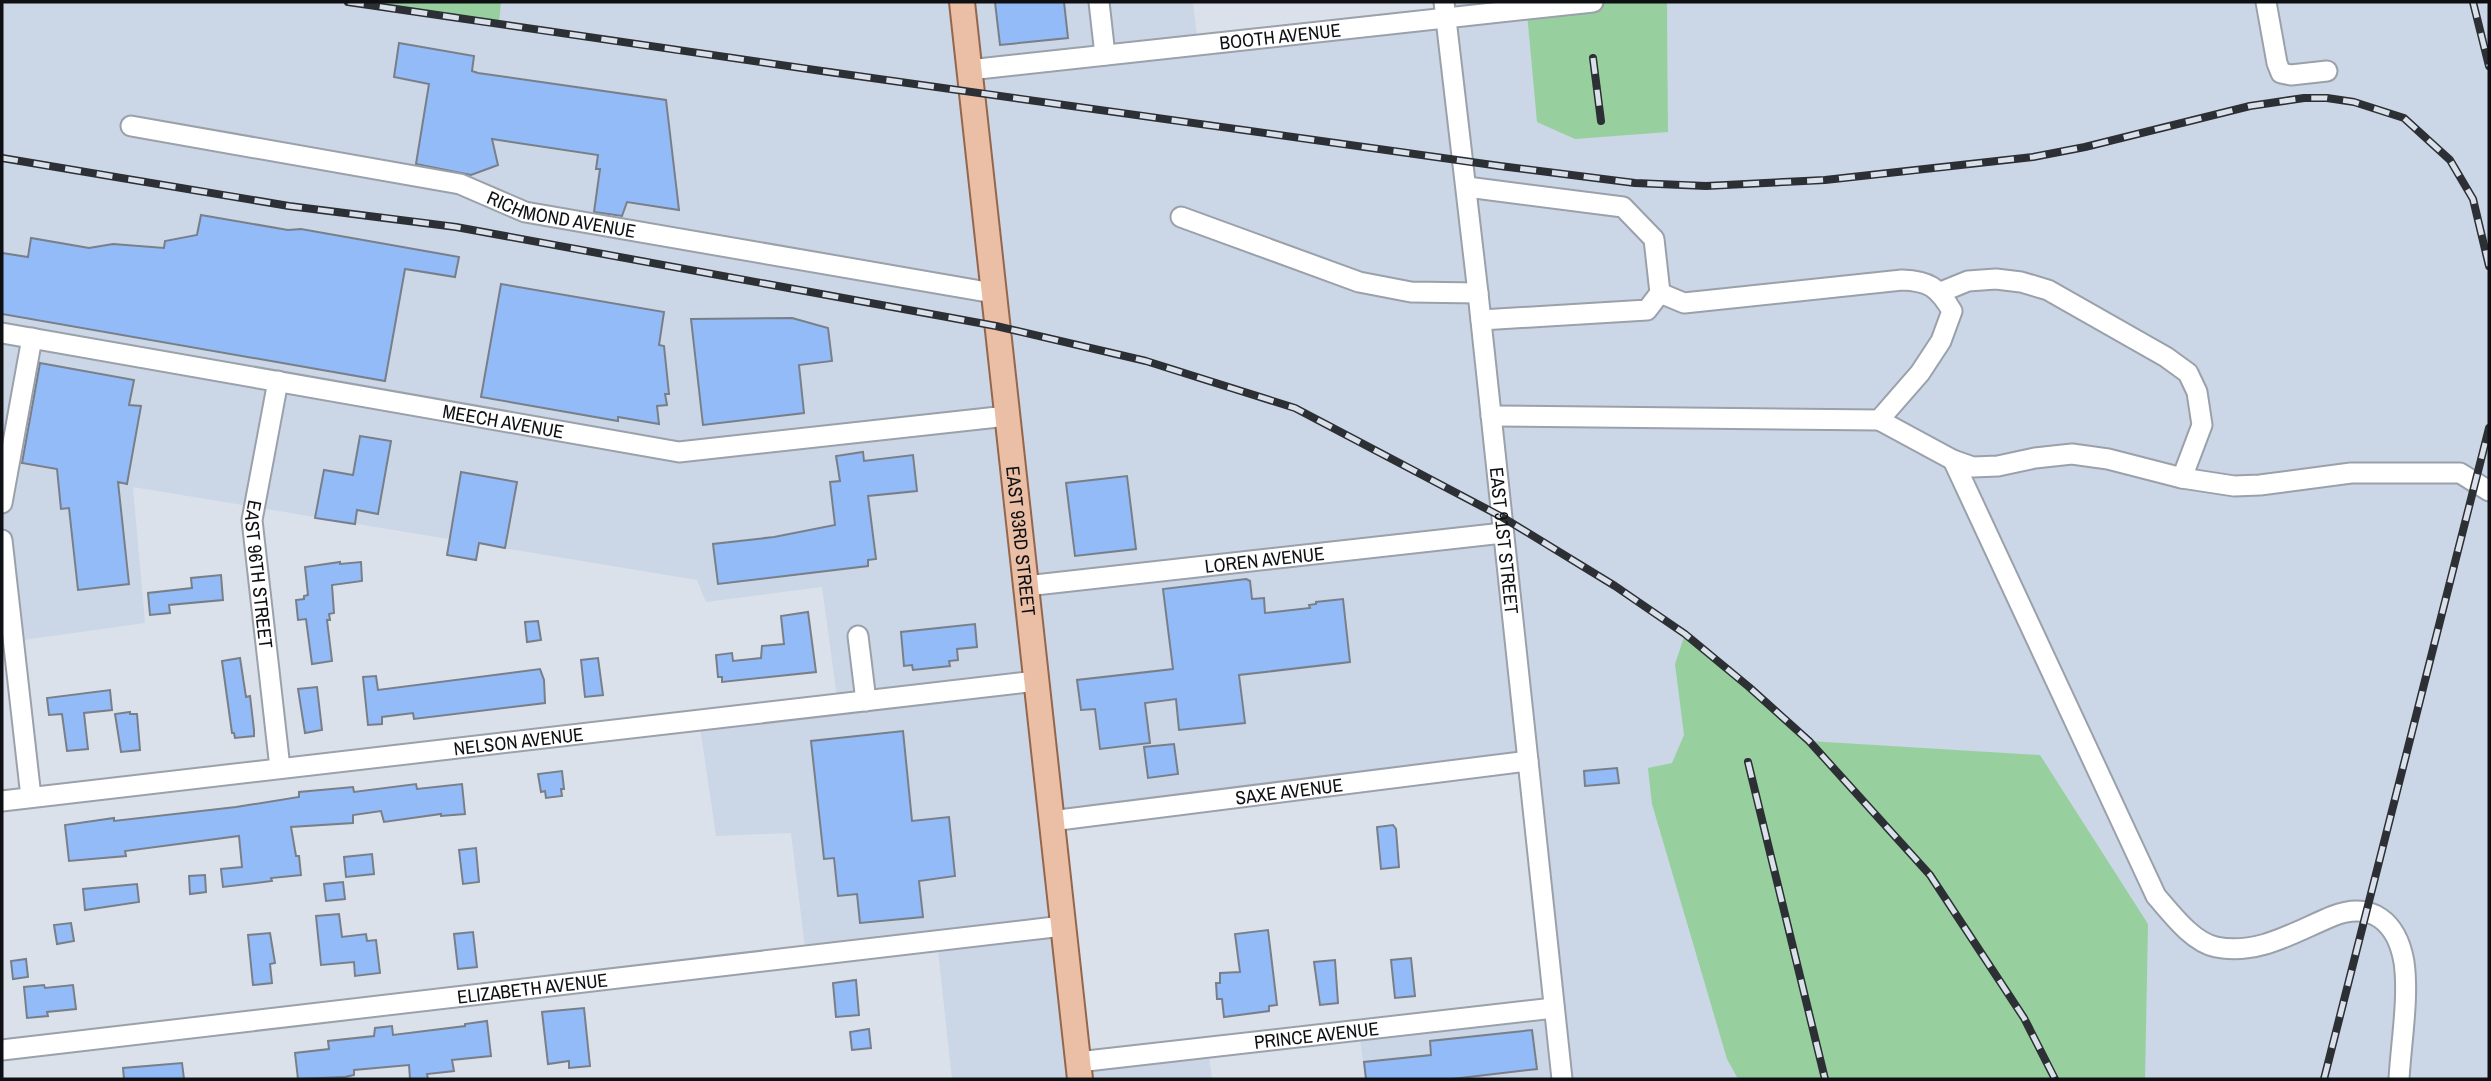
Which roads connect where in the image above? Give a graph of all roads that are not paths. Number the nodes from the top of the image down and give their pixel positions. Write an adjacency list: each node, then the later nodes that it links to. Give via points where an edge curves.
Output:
1 (962, 2): 7 (main road, EAST 93RD STREET)
2 (1099, 2): 6 (street)
3 (1593, 2): 5 (street, BOOTH AVENUE)
4 (2266, 2): 8 (street, via 2281,74)
5 (1445, 9): 6 (street, BOOTH AVENUE); 10 (street, EAST 91ST STREET)
6 (1105, 55): 7 (street, BOOTH AVENUE)
7 (969, 69): 13 (main road, EAST 93RD STREET)
8 (2328, 71)
9 (131, 127): 13 (street, RICHMOND AVENUE, via 460,184 525,212)
10 (1466, 187): 14 (street, EAST 91ST STREET); 15 (street, via 1623,207 1654,239)
11 (1181, 217): 14 (street, via 1359,282 1411,292)
12 (1941, 292): 15 (street, via 1920,281 1902,280 1684,303); 22 (street, via 1952,310 1941,341); 24 (street, via 1968,281 1996,279 2048,290 2188,373 2197,391 2202,425)
13 (993, 293): 20 (main road, EAST 93RD STREET)
14 (1478, 293): 16 (street, EAST 91ST STREET)
15 (1660, 293): 16 (street, via 1647,310)
16 (1481, 320): 21 (street, EAST 91ST STREET)
17 (2, 333): 18 (street, MEECH AVENUE)
18 (32, 338): 19 (street, MEECH AVENUE); 26 (street)
19 (278, 381): 20 (street, MEECH AVENUE, via 679,452); 34 (street, EAST 96TH STREET, via 252,520)
20 (1007, 416): 29 (main road, EAST 93RD STREET)
21 (1491, 416): 22 (street); 27 (street, EAST 91ST STREET)
22 (1879, 420): 23 (street)
23 (1953, 460): 24 (street, via 1973,467 1998,466 2072,454); 43 (street, via 2156,896 2197,937 2214,947 2278,942 2351,911 2371,911 2383,919 2396,938 2403,961)
24 (2182, 478): 25 (street, via 2234,486 2351,473 2460,474)
25 (2489, 491)
26 (2, 503)
27 (1503, 533): 29 (street, LOREN AVENUE); 33 (street, EAST 91ST STREET)
28 (2, 540): 35 (street)
29 (1026, 586): 31 (main road, EAST 93RD STREET)
30 (858, 636): 32 (street)
31 (1036, 681): 32 (street, NELSON AVENUE); 37 (main road, EAST 93RD STREET)
32 (866, 701): 34 (street, NELSON AVENUE)
33 (1528, 761): 37 (street, SAXE AVENUE); 39 (street, EAST 91ST STREET)
34 (280, 768): 35 (street, NELSON AVENUE)
35 (31, 797): 36 (street, NELSON AVENUE)
36 (2, 801)
37 (1051, 821): 38 (main road, EAST 93RD STREET)
38 (1063, 926): 40 (street, ELIZABETH AVENUE); 41 (main road, EAST 93RD STREET)
39 (1553, 1008): 41 (street, PRINCE AVENUE); 42 (street, EAST 91ST STREET)
40 (2, 1050)
41 (1079, 1071)
42 (1562, 1079)
43 (2399, 1079)

